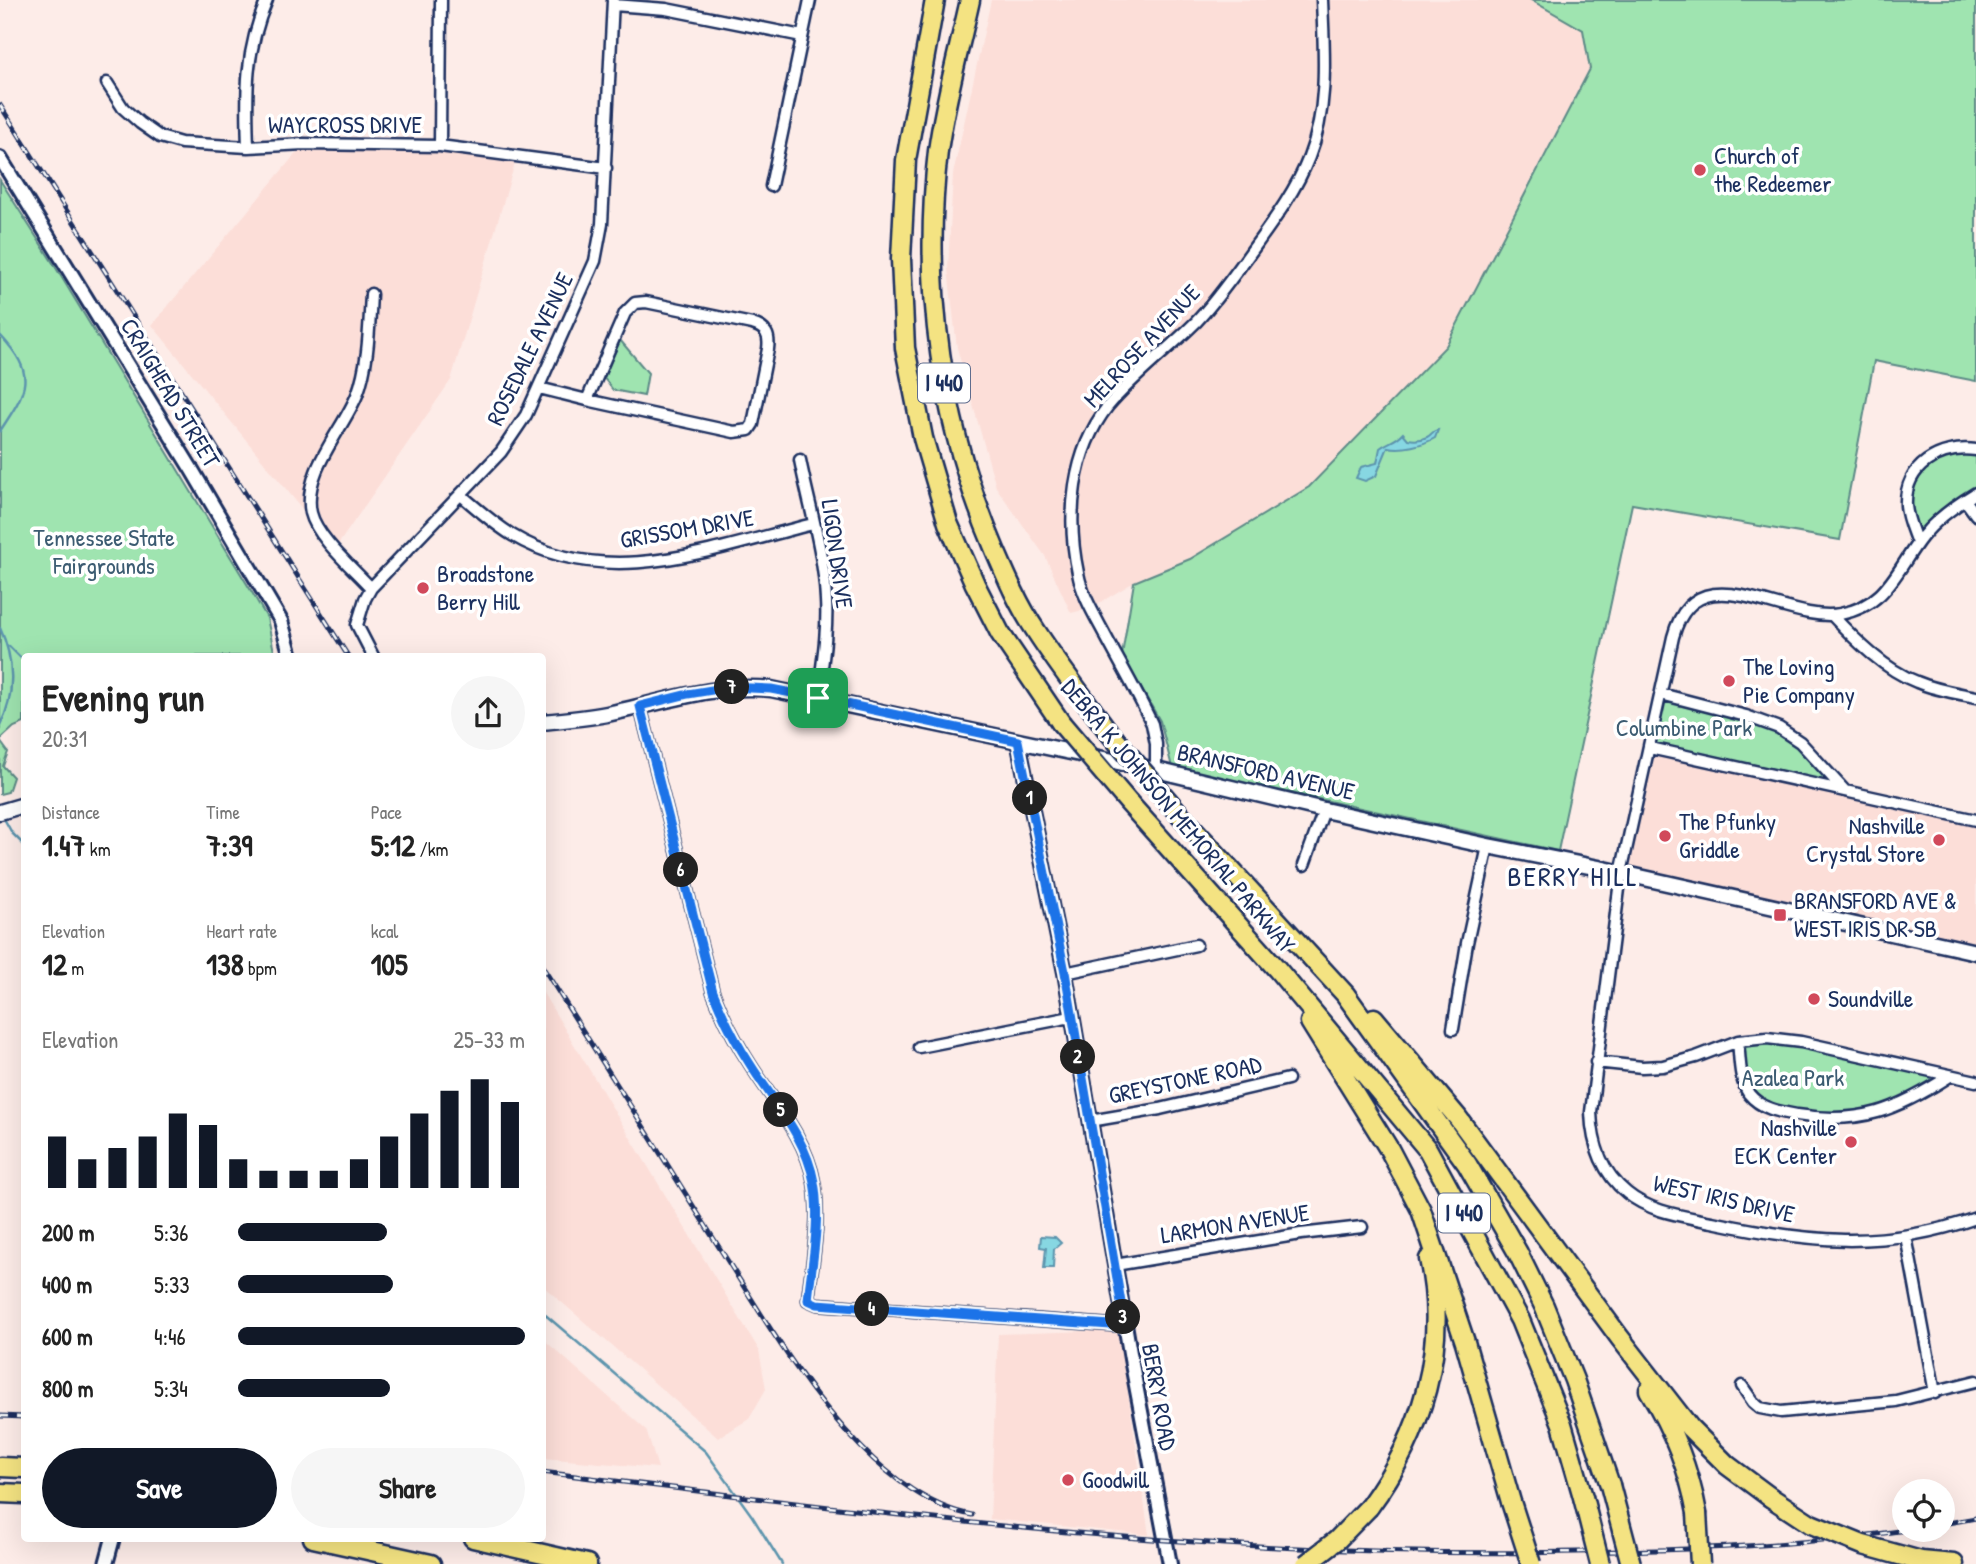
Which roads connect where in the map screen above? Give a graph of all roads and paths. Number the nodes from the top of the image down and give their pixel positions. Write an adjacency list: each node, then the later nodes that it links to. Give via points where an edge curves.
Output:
1 (267, 0): 11 (street, via 253,34 246,94)
2 (441, 0): 10 (street)
3 (810, 0): 8 (street)
4 (935, 0): 46 (highway, DEBRA K JOHNSON MEMORIAL PARKWAY / I 440, bridge, via 906,160 901,259 905,348 923,438 948,523 1000,632 1061,723)
5 (970, 0): 48 (highway, DEBRA K JOHNSON MEMORIAL PARKWAY / I 440, bridge, via 944,114 933,214 933,292 944,385 980,514 1035,630 1107,730)
6 (1322, 0): 37 (street, MELROSE AVENUE, via 1320,118 1298,181 1197,321 1109,406 1091,434 1079,468 1072,527 1080,581 1152,724)
7 (613, 3): 8 (street); 13 (street, ROSEDALE AVENUE)
8 (802, 36): 14 (street)
9 (107, 83): 11 (street, WAYCROSS DRIVE, via 123,108 160,137 181,143)
10 (440, 146): 11 (street, WAYCROSS DRIVE); 13 (street, WAYCROSS DRIVE)
11 (247, 147)
12 (0, 158): 28 (street, CRAIGHEAD STREET, via 281,621)
13 (606, 168): 16 (street, ROSEDALE AVENUE, via 598,248)
14 (771, 186)
15 (372, 294): 26 (street, via 368,347 357,395 312,485 311,513 323,536)
16 (539, 388): 17 (street); 21 (street, ROSEDALE AVENUE, via 512,438)
17 (587, 400): 17 (street, via 746,431 753,424 768,335 752,324 635,303 625,313)
18 (1976, 450): 25 (street, via 1941,452 1916,473 1906,507)
19 (800, 460): 24 (street, LIGON DRIVE)
20 (1976, 493): 22 (street)
21 (461, 495): 24 (street, GRISSOM DRIVE, via 513,536 551,553 592,563 651,562); 26 (street, ROSEDALE AVENUE)
22 (1965, 500): 23 (street); 25 (street, via 1936,521)
23 (1976, 515)
24 (813, 524): 32 (street, LIGON DRIVE, via 826,599)
25 (1917, 543): 27 (street, via 1882,594 1861,607)
26 (371, 588): 29 (street, ROSEDALE AVENUE, via 357,625)
27 (1832, 615): 30 (street, WEST IRIS DRIVE, via 1727,594 1698,598 1676,626); 31 (street, via 1903,676)
28 (290, 653)
29 (371, 653)
30 (1661, 694): 36 (street, WEST IRIS DRIVE); 38 (street, via 1779,728 1800,742)
31 (1976, 697)
32 (818, 698): 33 (main road, BRANSFORD AVENUE, via 730,687); 35 (main road, BRANSFORD AVENUE)
33 (640, 706): 34 (main road, BRANSFORD AVENUE); 63 (street, via 713,992 749,1063 802,1143 814,1180 815,1231 808,1300)
34 (546, 722)
35 (1018, 741): 37 (main road, BRANSFORD AVENUE); 47 (street, BERRY ROAD)
36 (1650, 748): 38 (street); 43 (street, WEST IRIS DRIVE)
37 (1156, 770): 39 (main road, BRANSFORD AVENUE)
38 (1845, 791): 40 (street)
39 (1324, 810): 41 (main road, BRANSFORD AVENUE); 42 (street)
40 (1976, 820)
41 (1488, 846): 43 (main road, BRANSFORD AVENUE); 50 (street)
42 (1304, 865)
43 (1621, 873): 45 (main road, BRANSFORD AVENUE); 53 (street, WEST IRIS DRIVE)
44 (1196, 945): 47 (street)
45 (1976, 952)
46 (1277, 969): 58 (highway); 81 (highway, DEBRA K JOHNSON MEMORIAL PARKWAY / I 440, bridge, via 1428,1150 1520,1320 1562,1424)
47 (1065, 972): 49 (street, BERRY ROAD)
48 (1345, 994): 64 (highway, via 1368,1012 1430,1082); 82 (highway, DEBRA K JOHNSON MEMORIAL PARKWAY / I 440, bridge, via 1458,1151 1518,1252 1568,1364 1610,1485)
49 (1072, 1017): 52 (street); 57 (street, BERRY ROAD)
50 (1453, 1029)
51 (1738, 1041): 53 (street, via 1663,1066); 54 (street, via 1801,1042); 54 (street, via 1749,1093 1763,1106 1793,1114 1834,1119 1870,1115)
52 (919, 1047)
53 (1596, 1062): 61 (street, WEST IRIS DRIVE, via 1591,1112 1596,1149 1609,1174 1633,1197 1676,1214 1807,1239)
54 (1950, 1076): 56 (street)
55 (1288, 1079): 57 (street, GREYSTONE ROAD)
56 (1976, 1081)
57 (1090, 1121): 62 (street, BERRY ROAD)
58 (1409, 1188): 79 (highway, bridge, via 1434,1285 1436,1326 1425,1399 1412,1435 1369,1507); 80 (highway, bridge, via 1437,1253)
59 (1976, 1218): 61 (street, WEST IRIS DRIVE)
60 (1362, 1227): 62 (street, LARMON AVENUE)
61 (1906, 1236): 67 (street)
62 (1115, 1265): 63 (street, BERRY ROAD)
63 (1125, 1326): 78 (street, BERRY ROAD)
64 (1619, 1338): 83 (highway, bridge, via 1679,1448 1697,1513); 84 (highway, bridge, via 1703,1442 1770,1497 1811,1524 1863,1545 1921,1561)
65 (1976, 1381): 67 (street)
66 (1742, 1386): 67 (street, via 1757,1406 1775,1412 1876,1404)
67 (1935, 1393)
68 (0, 1467): 69 (highway)
69 (21, 1468)
70 (0, 1493): 71 (highway)
71 (21, 1494)
72 (112, 1542): 75 (street)
73 (331, 1542): 76 (highway)
74 (491, 1542): 77 (highway)
75 (106, 1564)
76 (431, 1564)
77 (587, 1564)
78 (1170, 1564)
79 (1306, 1564)
80 (1531, 1564)
81 (1600, 1564)
82 (1631, 1564)
83 (1700, 1564)
84 (1954, 1564)

